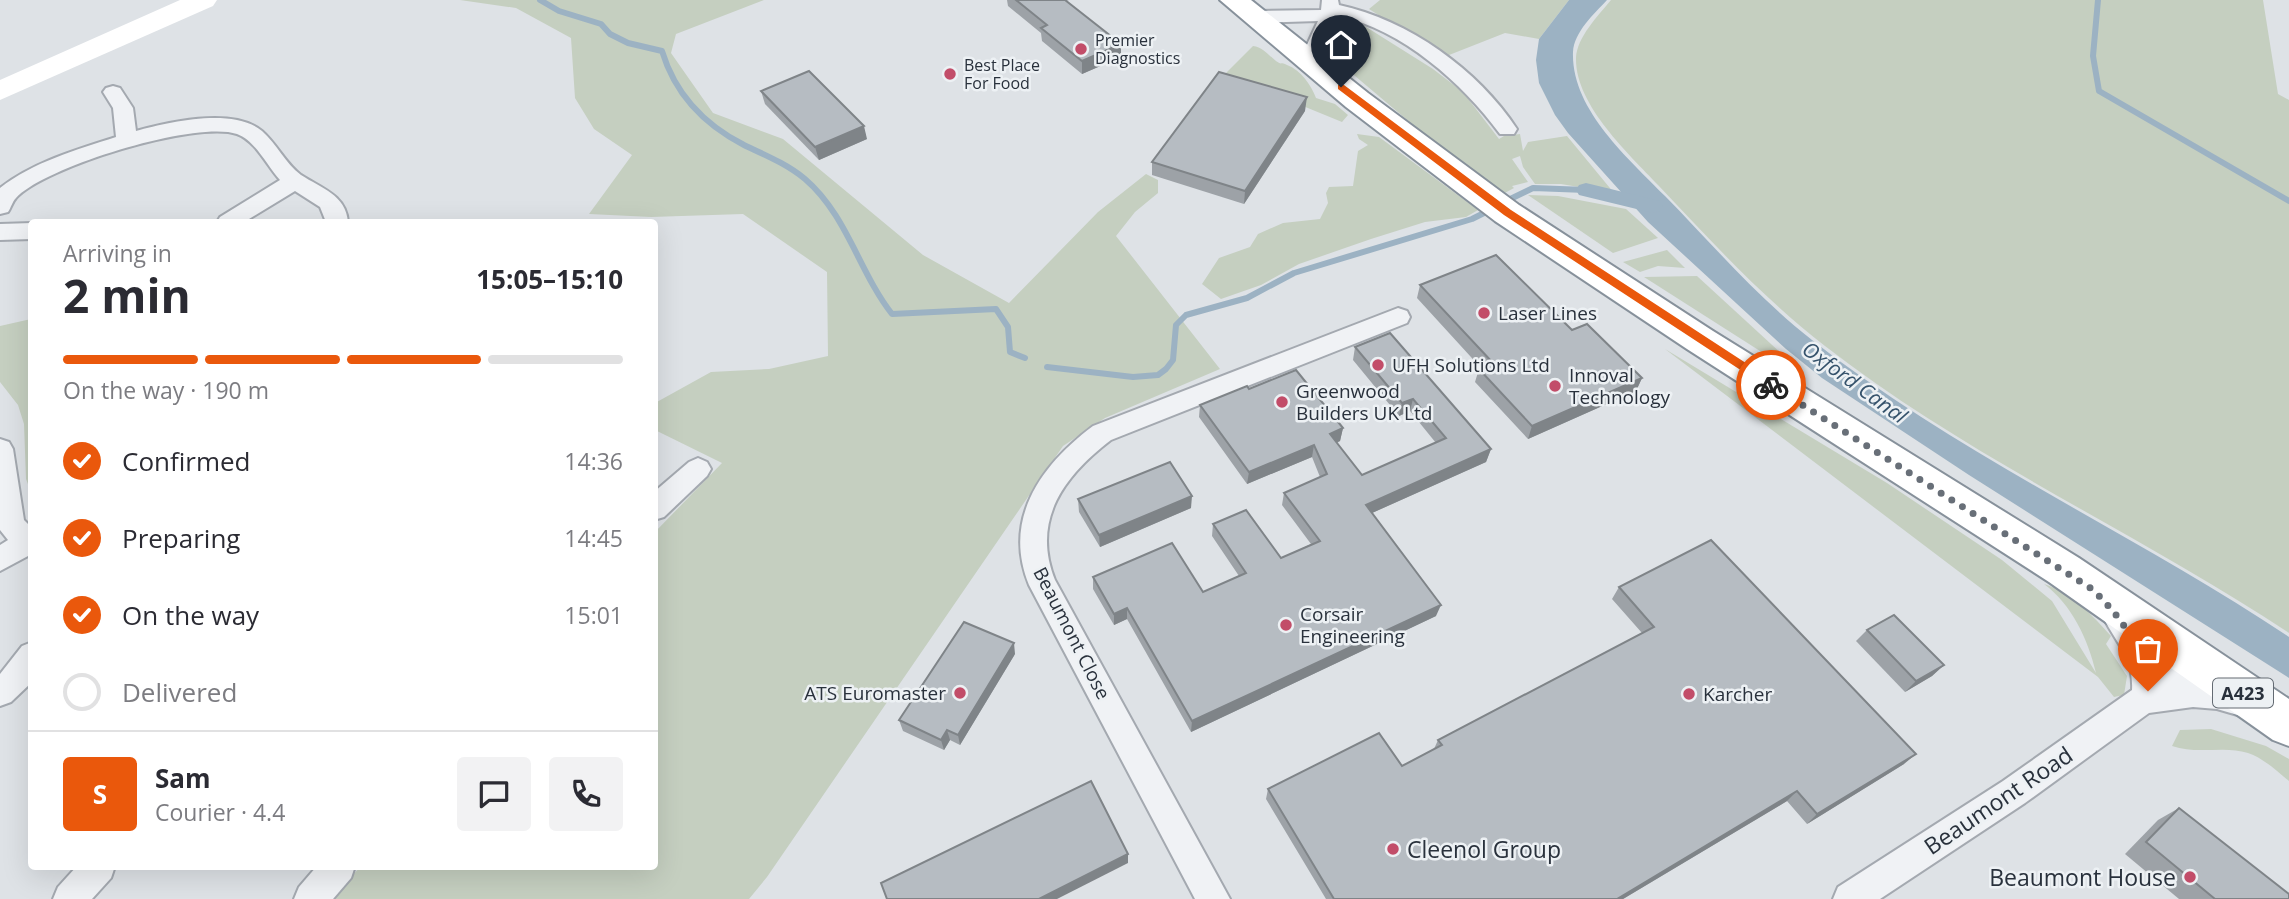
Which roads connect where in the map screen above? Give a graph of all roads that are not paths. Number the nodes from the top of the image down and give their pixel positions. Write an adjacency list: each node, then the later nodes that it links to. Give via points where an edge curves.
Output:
1 (203, 0): 5 (main road)
2 (1245, 8): 3 (street); 4 (main road, A423)
3 (1330, 8): 4 (street); 7 (street, via 1371,20 1420,49 1476,91)
4 (1310, 62): 22 (main road, A423, via 1497,205)
5 (0, 90)
6 (113, 92): 8 (street, via 123,108)
7 (1507, 129)
8 (127, 142): 9 (street, via 172,130 231,126 254,135); 10 (street, via 37,176 8,193)
9 (295, 181): 11 (street); 12 (street, via 329,201)
10 (0, 207)
11 (233, 219)
12 (337, 219)
13 (28, 231): 14 (street)
14 (0, 232)
15 (1398, 317): 32 (street, Beaumont Close, via 1102,433 1064,466 1036,520 1032,540 1043,585)
16 (0, 449): 19 (street, via 11,525)
17 (698, 469): 18 (street)
18 (658, 505)
19 (28, 542)
20 (28, 545): 21 (street)
21 (0, 559)
22 (2092, 589): 24 (main road, A423); 26 (street, via 2119,617 2138,647 2147,676)
23 (28, 661): 25 (street)
24 (2197, 661): 26 (street, Beaumont Road); 27 (main road, A423)
25 (0, 692)
26 (2144, 700): 27 (street, Beaumont Road, via 2202,693 2231,698); 33 (street, Beaumont Road)
27 (2280, 719)
28 (95, 870): 30 (street)
29 (336, 870): 31 (street)
30 (70, 899)
31 (311, 899)
32 (1213, 899)
33 (1850, 899)

